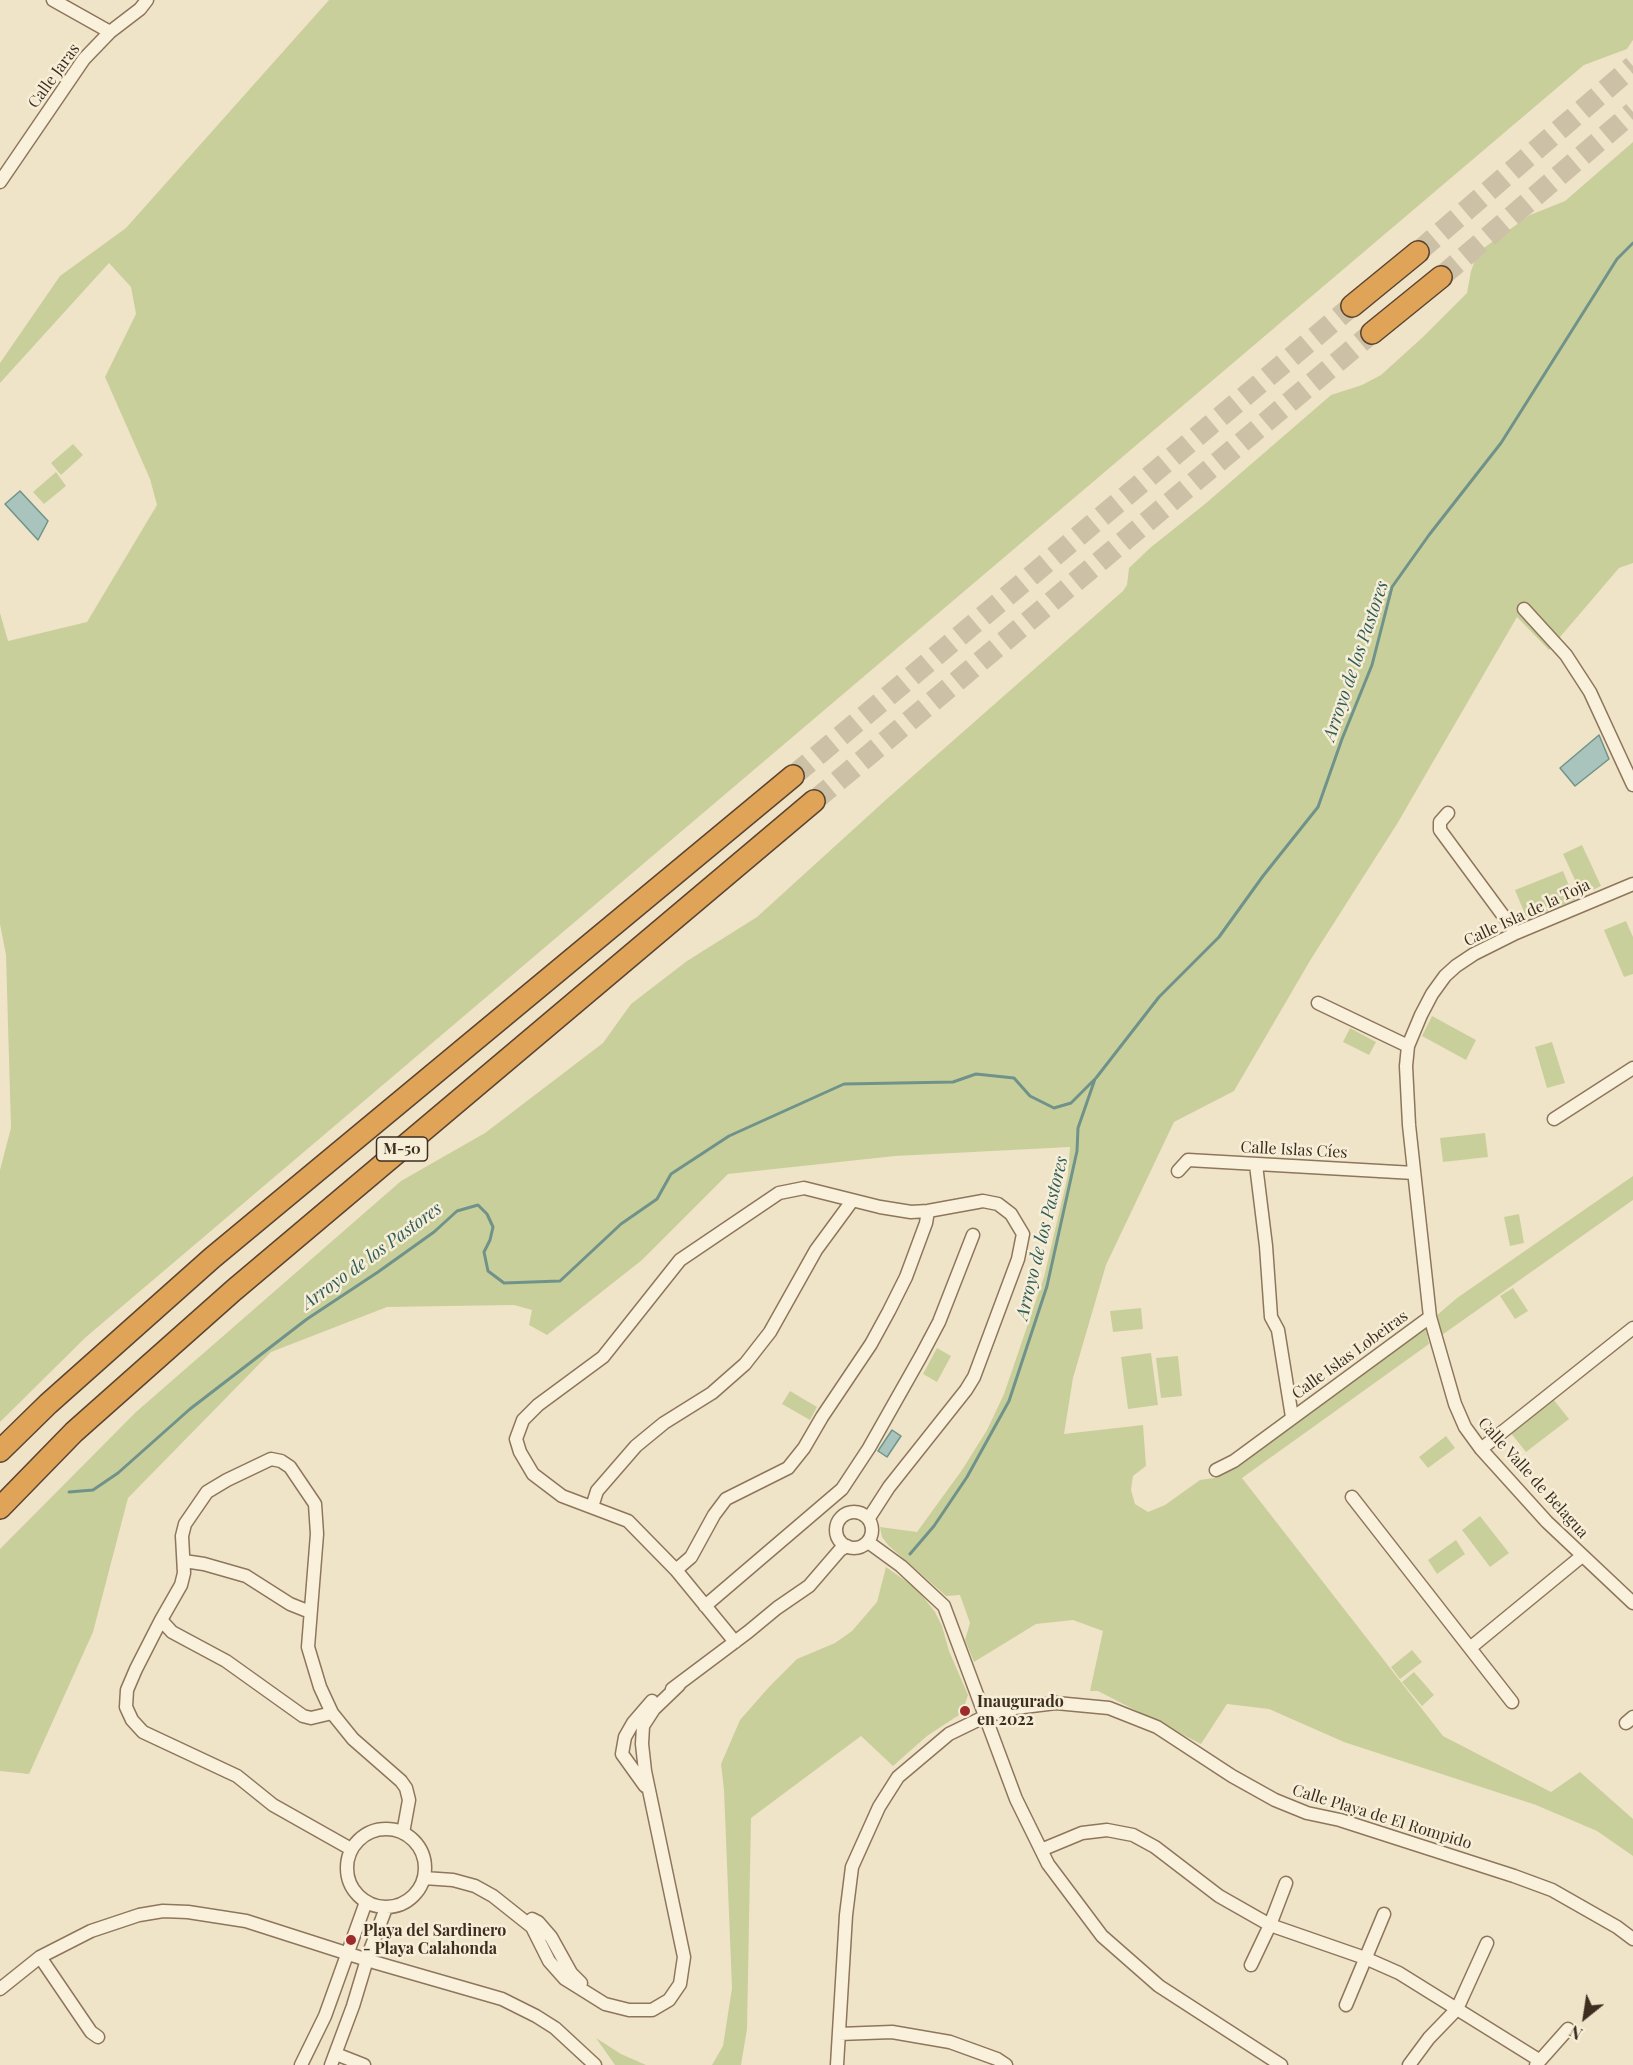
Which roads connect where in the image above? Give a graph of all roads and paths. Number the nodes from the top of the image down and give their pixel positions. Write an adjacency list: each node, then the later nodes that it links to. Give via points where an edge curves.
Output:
1 (53, 0): 3 (street)
2 (147, 0): 3 (street, Calle Jaras)
3 (110, 32): 4 (street, Calle Jaras, via 84,59)
4 (0, 182)
5 (1418, 252): 7 (highway)
6 (1440, 277): 8 (highway)
7 (1352, 306)
8 (1372, 333)
9 (1524, 609): 11 (street, via 1566,656 1590,692)
10 (793, 776): 30 (highway, M-50, via 212,1258)
11 (1633, 785)
12 (814, 801): 34 (highway, M-50, via 234,1290 74,1432)
13 (1448, 813): 15 (street, via 1440,822 1440,830)
14 (1633, 884): 15 (street, Calle Isla de la Toja)
15 (1516, 933): 17 (street, Calle Isla de la Toja, via 1474,954 1445,976 1420,1015)
16 (1318, 1003): 17 (street)
17 (1408, 1046): 22 (street, Calle Isla de la Toja, via 1407,1092)
18 (1633, 1068): 19 (street)
19 (1554, 1119)
20 (1256, 1165): 21 (street, Calle Islas Cíes, via 1188,1160); 22 (street, Calle Islas Cíes); 28 (street, Calle Islas Lobeiras, via 1271,1317 1278,1330)
21 (1178, 1171)
22 (1414, 1173): 26 (street, Calle Isla de la Toja)
23 (852, 1201): 24 (street, via 911,1212); 33 (street, via 816,1250 770,1332 745,1364 712,1393 636,1446 597,1491); 33 (street, via 797,1189 779,1193 732,1224 680,1260 603,1357 524,1420 516,1439 533,1474 562,1496)
24 (928, 1211): 35 (street, via 983,1201 998,1204 1011,1214 1023,1234 1018,1258 974,1377); 40 (street, via 890,1311 804,1448 788,1468 726,1499 691,1557)
25 (974, 1235): 42 (street, via 939,1322 870,1448 842,1489)
26 (1430, 1317): 28 (street, Calle Islas Lobeiras); 29 (street, Calle Valle de Belagua, via 1455,1404)
27 (1633, 1328): 29 (street)
28 (1292, 1417): 31 (street)
29 (1481, 1449): 38 (street, Calle Valle de Belagua)
30 (0, 1451)
31 (1216, 1470)
32 (1352, 1497): 46 (street)
33 (592, 1507): 40 (street, via 628,1521)
34 (0, 1508)
35 (869, 1518): 36 (street, via 873,1530); 37 (street, via 860,1512 849,1512 840,1518 836,1528 839,1539)
36 (868, 1542): 37 (street, via 858,1548); 50 (street, via 944,1606)
37 (847, 1546): 45 (street, via 809,1586)
38 (1582, 1556): 41 (street, Calle Valle de Belagua); 46 (street, Calle Valle de Belagua)
39 (184, 1561): 43 (street, via 246,1576); 43 (street, via 185,1524 207,1492 257,1465 280,1461 290,1467 315,1504 317,1534); 44 (street, via 181,1586)
40 (675, 1570): 42 (street)
41 (1633, 1603)
42 (705, 1606): 45 (street)
43 (310, 1612): 49 (street, via 308,1647)
44 (161, 1620): 49 (street, via 172,1632 226,1661 303,1716); 53 (street, via 127,1690 126,1707 132,1720 156,1740 237,1776 273,1805)
45 (735, 1642): 47 (street)
46 (1470, 1648): 48 (street)
47 (679, 1684): 51 (street, via 643,1726); 51 (street, via 650,1703 625,1737 622,1754)
48 (1512, 1702)
49 (332, 1713): 52 (street, via 406,1788 409,1800)
50 (986, 1716): 54 (street, via 1016,1799); 61 (street, Calle Playa de El Rompido, via 1056,1703 1109,1708 1157,1727 1275,1800 1514,1875 1552,1890); 72 (street, Calle Playa de El Rompido, via 949,1734 898,1777 869,1828 852,1867)
51 (650, 1795): 55 (street, via 684,1957 680,1984 669,2000 652,2010 605,2004 565,1979 549,1961 532,1927 475,1886)
52 (403, 1833): 53 (street, via 374,1831); 55 (street, via 422,1852)
53 (351, 1849): 57 (street, via 348,1879)
54 (1041, 1850): 60 (street, via 1082,1833 1107,1830 1133,1835 1155,1846 1219,1896); 81 (street, via 1102,1936 1159,1986)
55 (424, 1878): 58 (street, via 410,1899)
56 (1286, 1883): 60 (street)
57 (366, 1902): 58 (street); 63 (street)
58 (386, 1908): 66 (street)
59 (1384, 1914): 65 (street)
60 (1270, 1925): 65 (street); 67 (street)
61 (1633, 1939)
62 (1487, 1943): 70 (street)
63 (347, 1953): 64 (street, via 246,1921 163,1911 92,1931); 66 (street); 76 (street, via 325,2016)
64 (40, 1957): 68 (street); 73 (street)
65 (1365, 1958): 69 (street); 70 (street, via 1399,1973)
66 (367, 1960): 74 (street); 78 (street, via 514,2004 555,2028)
67 (1251, 1965)
68 (0, 1989)
69 (1346, 2005)
70 (1458, 2009): 75 (street); 82 (street)
71 (1568, 2029): 75 (street)
72 (839, 2034): 79 (street, Calle Playa de El Rompido); 80 (street, via 892,2032 950,2042)
73 (98, 2037)
74 (334, 2060): 77 (street)
75 (1537, 2062)
76 (301, 2065)
77 (364, 2065)
78 (595, 2065)
79 (837, 2065)
80 (1006, 2065)
81 (1281, 2065)
82 (1409, 2065)

